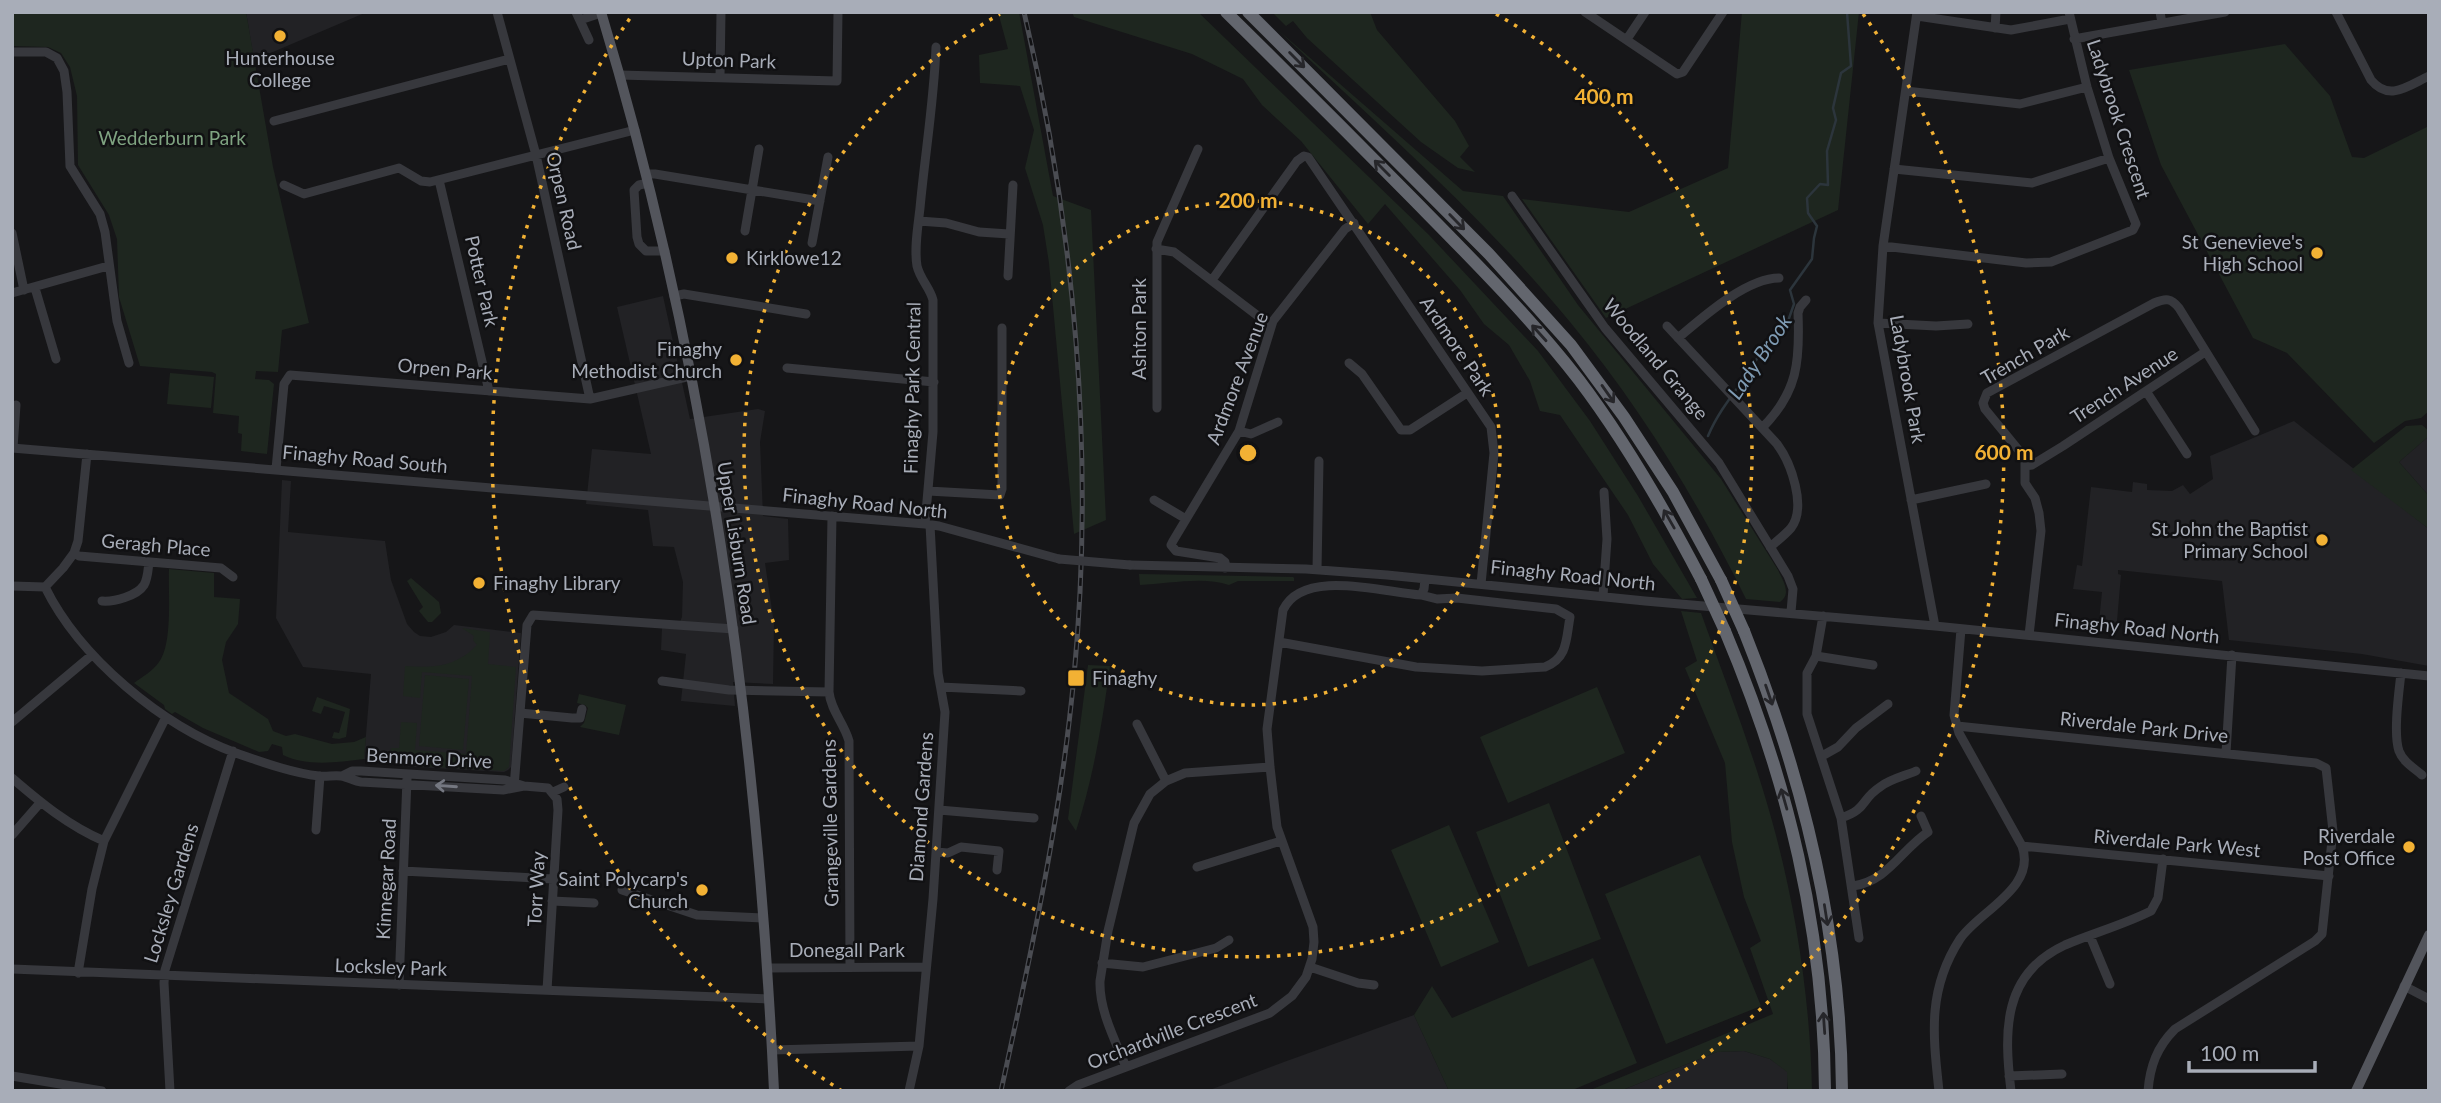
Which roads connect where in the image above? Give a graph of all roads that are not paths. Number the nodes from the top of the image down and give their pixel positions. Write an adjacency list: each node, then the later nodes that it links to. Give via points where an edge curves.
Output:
1 (497, 12): 24 (street, Orpen Road)
2 (721, 12): 27 (street)
3 (838, 12): 27 (street, Upton Park, via 837,81)
4 (1248, 12): 206 (highway, one-way to 206, bridge, via 1489,254 1571,345 1673,492 1744,631 1787,746 1828,923)
5 (1585, 12): 20 (street)
6 (1645, 12): 20 (street)
7 (1996, 12): 18 (street)
8 (2160, 12): 17 (street)
9 (2225, 12): 17 (street)
10 (2336, 12): 26 (street, via 2378,89 2395,92)
11 (601, 13): 15 (street); 25 (main road, Upper Lisburn Road)
12 (1726, 14): 20 (street, via 1677,74)
13 (1917, 14): 18 (street); 29 (street, Ladybrook Park)
14 (1228, 15): 205 (highway, one-way to 14, bridge, via 1824,1018 1806,887 1773,760 1725,631 1664,510 1627,449 1561,358 1470,257)
15 (578, 16): 21 (street)
16 (2069, 16): 18 (street, via 2011,30); 19 (street, Ladybrook Crescent)
17 (2162, 23): 19 (street)
18 (1995, 28)
19 (2074, 38): 28 (street, Ladybrook Crescent)
20 (1627, 39)
21 (589, 40)
22 (936, 47): 45 (street, Finaghy Park Central)
23 (12, 52): 54 (street, via 46,52 57,58 64,71 69,166 100,214)
24 (509, 58): 30 (street); 34 (street, Orpen Road)
25 (620, 75): 27 (street, Upton Park); 31 (main road, Upper Lisburn Road)
26 (2429, 76)
27 (720, 77)
28 (2087, 86): 29 (street, via 2020,104); 36 (street, Ladybrook Crescent)
29 (1906, 91): 37 (street, Ladybrook Park)
30 (274, 121)
31 (635, 130): 34 (street); 38 (main road, Upper Lisburn Road)
32 (759, 149): 42 (street)
33 (1198, 149): 52 (street, Ashton Park, via 1160,230)
34 (536, 155): 39 (street); 80 (street, Orpen Road)
35 (828, 158): 44 (street)
36 (2109, 158): 37 (street, via 2032,183); 51 (street, Ladybrook Crescent, via 2136,224 2133,230 2051,262)
37 (1894, 169): 51 (street, Ladybrook Park)
38 (647, 178): 42 (street, via 655,173); 53 (main road, Upper Lisburn Road); 53 (street, via 634,190 637,237 646,251)
39 (439, 180): 40 (street, via 426,182 399,168 304,194); 77 (street, Potter Park)
40 (284, 185)
41 (1013, 185): 49 (street)
42 (752, 189): 44 (street); 47 (street)
43 (1512, 196): 102 (street, Woodland Grange, via 1605,328 1719,463)
44 (820, 201): 50 (street)
45 (919, 221): 49 (street); 76 (street, Finaghy Park Central, via 919,276 933,300)
46 (1354, 223): 57 (street, Ardmore Park, via 1304,156); 66 (street, Ardmore Avenue); 79 (street, Ardmore Park)
47 (745, 231)
48 (12, 233): 59 (street)
49 (1009, 233): 55 (street)
50 (812, 243)
51 (1883, 246): 64 (street, Ladybrook Park)
52 (1156, 249): 57 (street, via 1174,253); 82 (street, Ashton Park)
53 (665, 251): 61 (main road, Upper Lisburn Road)
54 (108, 265): 58 (street); 72 (street)
55 (1008, 276)
56 (1779, 278): 69 (street, Woodland Grange, via 1744,290)
57 (1212, 281): 66 (street)
58 (35, 288): 59 (street); 71 (street)
59 (24, 290): 60 (street)
60 (12, 293)
61 (674, 296): 63 (street); 75 (main road, Upper Lisburn Road)
62 (1806, 300): 84 (street, via 1798,313 1800,355 1794,380)
63 (806, 314)
64 (1878, 323): 65 (street); 97 (street, Ladybrook Park)
65 (1968, 324)
66 (1271, 326): 85 (street, Ardmore Avenue)
67 (1667, 326): 69 (street, Woodland Grange)
68 (1002, 328): 94 (street, via 1000,495)
69 (1678, 338): 84 (street, Woodland Grange)
70 (2206, 352): 78 (street, Trench Avenue); 86 (street, Trench Park); 91 (street, Trench Park, via 2179,308 2166,299 1991,390 1984,398 1985,409 2021,453)
71 (56, 359)
72 (129, 363)
73 (1349, 363): 79 (street, via 1362,374 1401,430 1410,430)
74 (786, 368): 76 (street)
75 (691, 376): 80 (street, Orpen Park); 98 (main road, Upper Lisburn Road)
76 (934, 382): 94 (street, Finaghy Park Central)
77 (489, 391): 80 (street, Orpen Park); 92 (street, Orpen Park, via 290,375 285,384)
78 (2147, 391): 89 (street); 91 (street, Trench Avenue)
79 (1467, 393): 109 (street, Ardmore Park, via 1491,427 1494,442)
80 (590, 399)
81 (16, 405): 87 (street)
82 (1157, 408)
83 (1278, 422): 85 (street, via 1251,434)
84 (1762, 428): 102 (street, Woodland Grange, via 1790,464 1797,506 1791,528)
85 (1239, 431): 100 (street, Ardmore Avenue)
86 (2255, 431)
87 (13, 448): 88 (street, Finaghy Road South)
88 (87, 454): 92 (street, Finaghy Road South); 103 (street)
89 (2187, 454)
90 (1319, 461): 106 (street)
91 (2025, 466): 120 (street, Trench Park, via 2025,483 2035,498 2040,531)
92 (276, 469): 98 (street, Finaghy Road South)
93 (1986, 484): 97 (street)
94 (928, 491): 101 (street, Finaghy Park Central)
95 (1604, 492): 113 (street)
96 (1154, 499): 100 (street)
97 (1911, 500): 117 (street, Ladybrook Park)
98 (716, 506): 99 (street, Finaghy Road North); 118 (main road, Upper Lisburn Road)
99 (832, 516): 101 (street, Finaghy Road North); 132 (street, Grangeville Gardens)
100 (1186, 519): 105 (street, Ardmore Avenue, via 1173,549 1220,558)
101 (928, 524): 105 (street, Finaghy Road North, bridge, via 1059,559); 129 (street, Diamond Gardens)
102 (1770, 547): 115 (street, Woodland Grange, via 1793,589)
103 (74, 553): 104 (street, Geragh Place); 111 (street)
104 (149, 562): 107 (street, Geragh Place, via 221,568); 114 (street, via 140,589 112,602)
105 (1225, 568): 106 (street, Finaghy Road North)
106 (1317, 569): 108 (street, Finaghy Road North)
107 (233, 577)
108 (1425, 579): 109 (street, Finaghy Road North); 112 (street)
109 (1481, 584): 113 (street, Finaghy Road North)
110 (12, 586): 111 (street)
111 (45, 587): 122 (street, Benmore Drive)
112 (1421, 595): 121 (street, Orchardville Crescent, via 1349,586 1305,591 1285,605); 121 (street, Orchardville Crescent, via 1564,612 1570,617 1564,652 1545,667 1459,671)
113 (1603, 596): 115 (street, Finaghy Road North)
114 (102, 601)
115 (1791, 612): 116 (street, Finaghy Road North)
116 (1823, 616): 117 (street, Finaghy Road North); 124 (street)
117 (1935, 626): 119 (street, Finaghy Road North)
118 (734, 629): 130 (main road, Upper Lisburn Road); 135 (street, via 533,615 529,618)
119 (1961, 629): 120 (street, Finaghy Road North); 139 (street)
120 (2028, 635): 123 (street, Finaghy Road North)
121 (1279, 642): 143 (street, Orchardville Crescent, via 1268,729)
122 (92, 655): 136 (street, Benmore Drive); 137 (street)
123 (2232, 655): 126 (street, Finaghy Road North); 141 (street)
124 (1816, 656): 125 (street); 142 (street, via 1805,691 1807,714)
125 (1873, 665)
126 (2401, 673): 127 (street, Finaghy Road North); 145 (street, via 2399,751)
127 (2429, 676)
128 (662, 681): 130 (street)
129 (942, 687): 131 (street); 154 (street, Diamond Gardens, via 945,712)
130 (742, 689): 132 (street); 174 (main road, Upper Lisburn Road)
131 (1021, 691)
132 (829, 692): 180 (street, Grangeville Gardens, via 849,741)
133 (1888, 704): 142 (street)
134 (582, 709): 135 (street, via 580,718)
135 (520, 713): 150 (street)
136 (166, 717): 140 (street, Benmore Drive); 160 (street)
137 (12, 722)
138 (1137, 724): 149 (street)
139 (1957, 726): 141 (street, Riverdale Park Drive); 162 (street)
140 (233, 751): 146 (street, Benmore Drive); 186 (street, Locksley Gardens)
141 (2226, 753): 168 (street, Riverdale Park Drive, via 2326,768 2333,822)
142 (1822, 756): 157 (street)
143 (1270, 767): 149 (street, via 1185,773); 161 (street, Orchardville Crescent)
144 (1916, 771): 157 (street, via 1882,785 1862,808)
145 (2422, 775)
146 (320, 776): 148 (street, Benmore Drive, via 361,782); 158 (street)
147 (12, 778): 153 (street)
148 (407, 779): 150 (street, Benmore Drive, via 500,780); 167 (street, Kinnegar Road)
149 (1166, 781): 179 (street, via 1150,794 1134,823)
150 (518, 786): 152 (street)
151 (564, 787): 152 (street)
152 (553, 792): 169 (street, Torr Way, via 558,810)
153 (40, 803): 159 (street); 160 (street)
154 (939, 810): 156 (street); 163 (street, Diamond Gardens)
155 (1921, 816): 170 (street, via 1928,832 1878,878)
156 (1034, 818)
157 (1841, 818): 170 (street)
158 (316, 830)
159 (12, 835)
160 (104, 841): 185 (street)
161 (1281, 841): 165 (street); 182 (street, Orchardville Crescent, via 1313,927)
162 (2022, 846): 164 (street, Riverdale Park West); 207 (street, via 2025,859 2015,888 1967,930 1941,981 1933,1024)
163 (936, 852): 166 (street, via 961,848 999,851); 181 (street, Diamond Gardens)
164 (2163, 859): 168 (street, Riverdale Park West); 176 (street, via 2158,898 2151,911)
165 (1197, 867)
166 (997, 870)
167 (403, 871): 169 (street); 188 (street, Kinnegar Road)
168 (2329, 876): 209 (street, via 2322,934 2175,1029 2156,1055)
169 (553, 879): 172 (street, Torr Way)
170 (1853, 886): 177 (street)
171 (622, 890): 174 (street, via 697,915)
172 (552, 901): 173 (street); 191 (street, Torr Way)
173 (589, 906)
174 (763, 918): 183 (main road, Upper Lisburn Road)
175 (2429, 934): 190 (main road)
176 (2090, 936): 187 (street); 199 (street, via 2043,958 2026,977 2007,1020)
177 (1860, 937)
178 (1229, 940): 179 (street, via 1216,948 1143,967)
179 (1102, 963): 196 (street, via 1100,994)
180 (850, 967): 181 (street, Donegall Park); 183 (street, Donegall Park)
181 (926, 967): 194 (street, Diamond Gardens)
182 (1310, 967): 189 (street); 196 (street, Orchardville Crescent, via 1292,996 1270,1013)
183 (767, 968): 192 (main road, Upper Lisburn Road)
184 (12, 969): 185 (street, Locksley Park)
185 (78, 973): 186 (street, Locksley Park)
186 (164, 976): 188 (street, Locksley Park); 201 (street, Locksley Gardens)
187 (2109, 984)
188 (399, 985): 191 (street, Locksley Park)
189 (1374, 985)
190 (2404, 986): 193 (street); 210 (main road)
191 (547, 990): 192 (street, Locksley Park)
192 (769, 999): 195 (main road, Upper Lisburn Road)
193 (2429, 999)
194 (919, 1046): 195 (street); 203 (street, Diamond Gardens)
195 (772, 1050): 202 (main road, Upper Lisburn Road)
196 (1126, 1067): 204 (street, Orchardville Crescent)
197 (2062, 1074): 199 (street)
198 (12, 1076): 200 (street)
199 (2009, 1076): 208 (street)
200 (102, 1091)
201 (170, 1091)
202 (774, 1091)
203 (909, 1091)
204 (1069, 1091)
205 (1825, 1091)
206 (1842, 1091)
207 (1939, 1091)
208 (2011, 1091)
209 (2148, 1091)
210 (2356, 1091)

